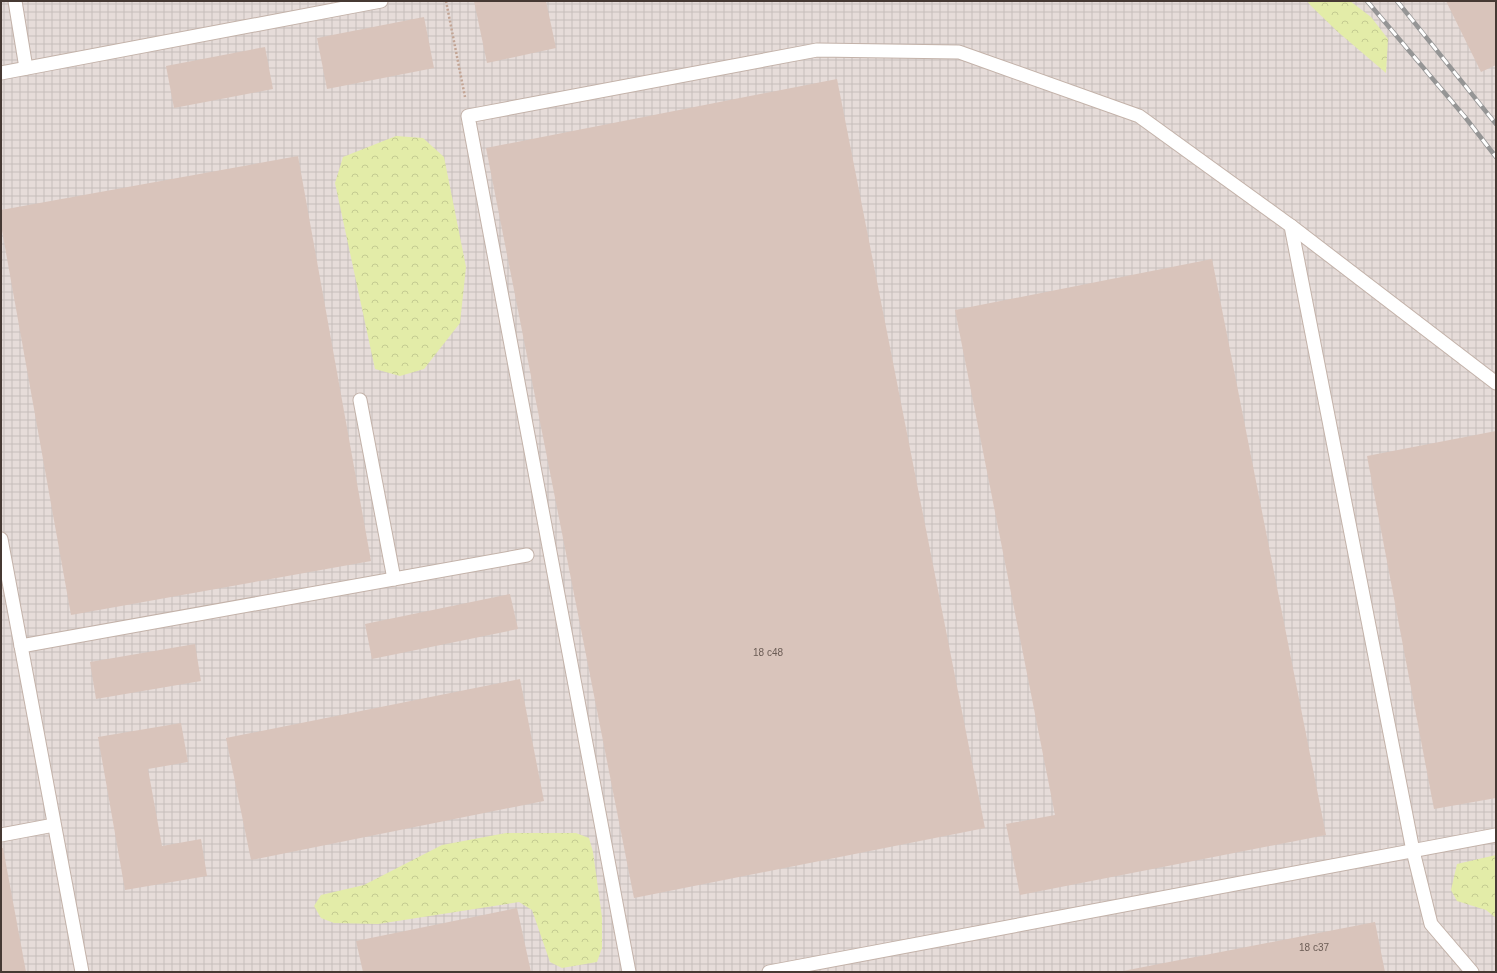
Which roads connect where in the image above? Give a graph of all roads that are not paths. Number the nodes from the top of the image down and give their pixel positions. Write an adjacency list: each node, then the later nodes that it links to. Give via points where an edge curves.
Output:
1 (15, 1): 3 (lane)
2 (381, 1): 3 (lane)
3 (26, 68): 4 (lane)
4 (1, 73)
5 (1291, 226): 6 (lane); 15 (lane); 17 (lane, via 1139,116 959,52 817,50 468,116)
6 (1496, 383)
7 (360, 400): 10 (lane)
8 (1, 539): 11 (lane)
9 (527, 555): 10 (lane)
10 (394, 579): 11 (lane)
11 (21, 646): 12 (lane)
12 (54, 825): 13 (lane); 16 (lane)
13 (1, 834)
14 (1496, 835): 15 (lane)
15 (1413, 851): 18 (lane); 19 (lane, via 1430,924)
16 (82, 972)
17 (629, 972)
18 (769, 972)
19 (1472, 972)

